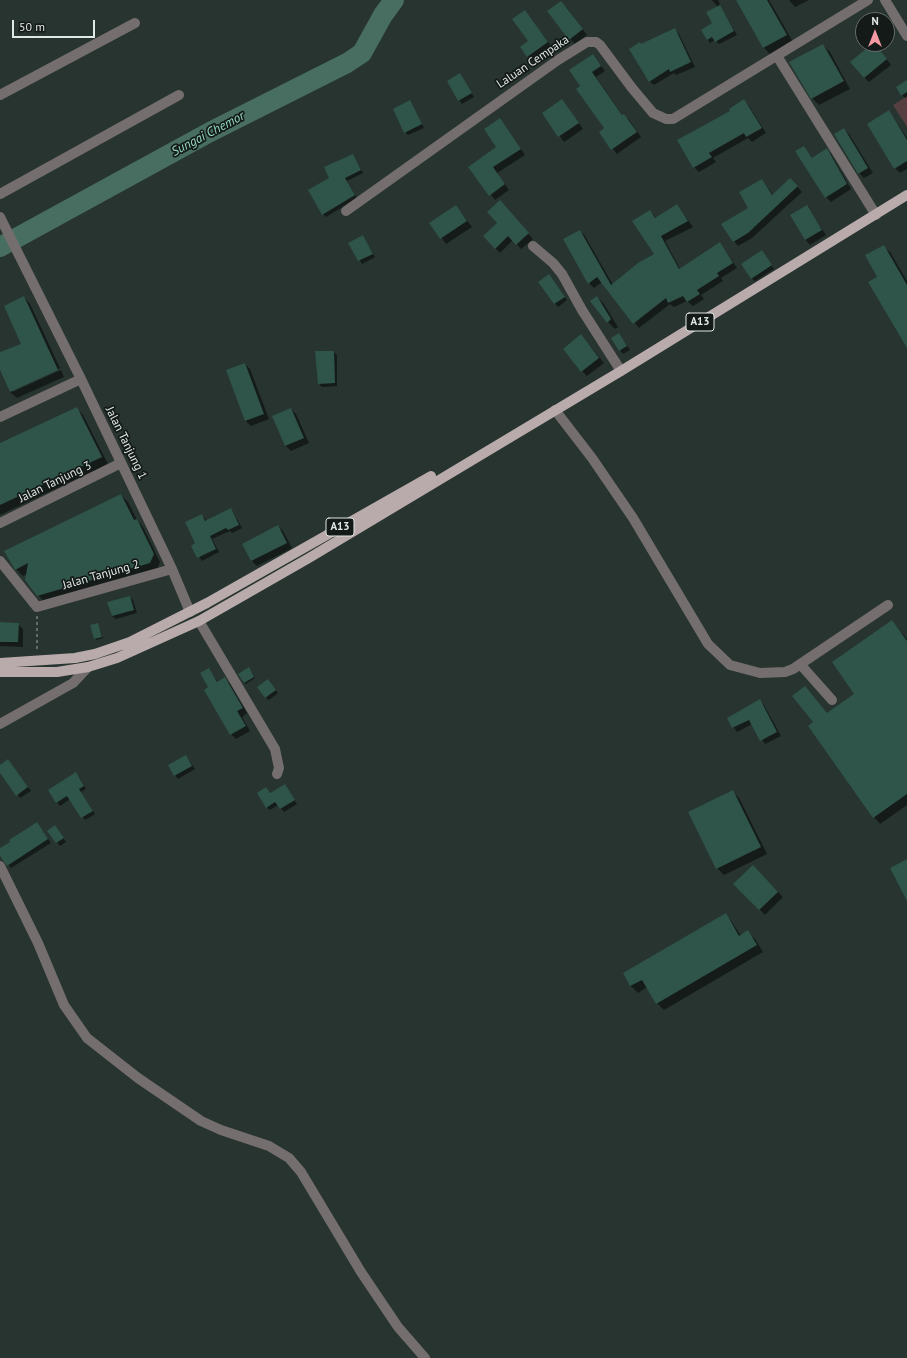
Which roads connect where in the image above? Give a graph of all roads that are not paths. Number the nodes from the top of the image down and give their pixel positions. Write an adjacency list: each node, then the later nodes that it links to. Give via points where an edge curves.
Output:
1 (868, 0): 5 (street, Laluan Cempaka)
2 (885, 0): 4 (street)
3 (135, 24): 6 (street)
4 (907, 36)
5 (777, 56): 10 (street, Laluan Cempaka, via 680,116 666,119 653,113 646,106 600,45 596,42 587,42); 11 (street)
6 (0, 95)
7 (179, 95): 8 (street)
8 (0, 194)
9 (907, 195): 11 (main road, A13)
10 (346, 211)
11 (876, 215): 14 (main road, A13)
12 (0, 217): 15 (street, Jalan Tanjung 1)
13 (533, 246): 14 (street, via 562,274)
14 (621, 371): 16 (main road, A13)
15 (81, 379): 17 (street); 19 (street, Jalan Tanjung 1)
16 (555, 410): 18 (main road, A13); 29 (street, via 633,518 708,644 719,657 730,665 760,673 784,672)
17 (0, 417)
18 (492, 447): 23 (main road, A13); 25 (main road, A13, via 439,472)
19 (121, 463): 20 (street, Jalan Tanjung 3); 22 (street, Jalan Tanjung 1)
20 (0, 524)
21 (0, 561): 22 (street, Jalan Tanjung 2, via 37,607)
22 (172, 569): 25 (street, Jalan Tanjung 1)
23 (230, 603): 25 (main road, via 205,611); 26 (main road, A13)
24 (888, 605): 29 (street)
25 (190, 612): 27 (main road, via 182,625); 28 (main road, A13, via 130,642 101,652 75,658)
26 (199, 621): 27 (main road, A13); 34 (street, via 275,749 279,768)
27 (171, 634): 30 (main road, A13, via 117,658)
28 (0, 663)
29 (800, 664): 32 (street)
30 (88, 667): 31 (main road, A13, via 57,672); 33 (street, via 67,687)
31 (0, 672)
32 (832, 700)
33 (0, 724)
34 (277, 774)
35 (0, 866): 36 (street, via 38,943 64,1005 87,1038 138,1078 201,1120 221,1130 270,1146 289,1158 305,1178 361,1272 398,1327)
36 (425, 1358)

